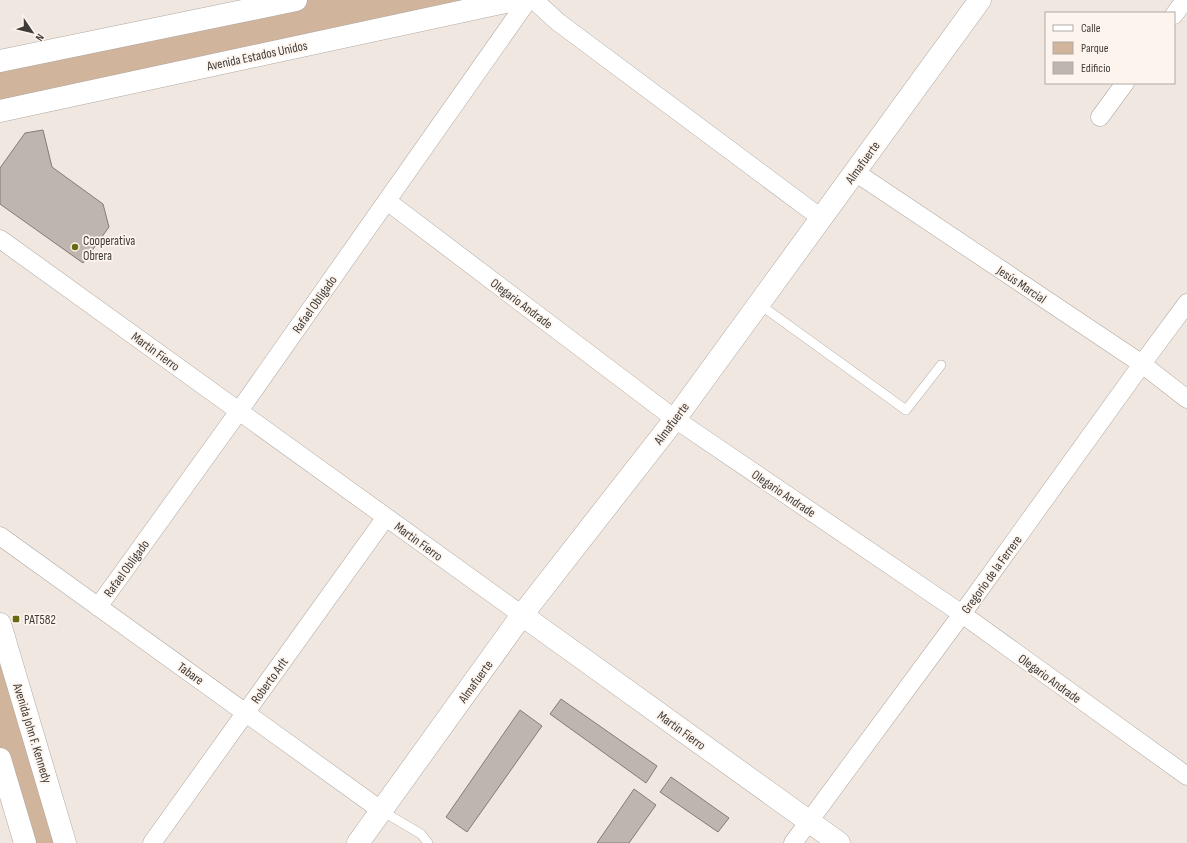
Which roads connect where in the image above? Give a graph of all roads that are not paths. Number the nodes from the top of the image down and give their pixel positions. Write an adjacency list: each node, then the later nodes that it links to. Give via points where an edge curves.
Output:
1 (295, 0): 8 (street)
2 (515, 0): 10 (street, Avenida Estados Unidos)
3 (528, 0): 13 (street, Rafael Obligado)
4 (534, 0): 14 (street, via 558,22)
5 (980, 0): 12 (street, Almafuerte)
6 (1185, 0): 7 (street)
7 (1175, 14)
8 (0, 61)
9 (1124, 84): 11 (street)
10 (0, 111)
11 (1100, 117)
12 (855, 172): 14 (street, Almafuerte); 18 (street, Jesús Marcial)
13 (387, 201): 21 (street, Rafael Obligado); 22 (street, Olegario Andrade)
14 (821, 218): 17 (street, Almafuerte)
15 (0, 239): 21 (street, Martin Fierro)
16 (1187, 303): 18 (street, Gregorio de la Ferrere)
17 (759, 304): 19 (lane, via 906,410); 22 (street, Almafuerte)
18 (1142, 364): 20 (street, Jesús Marcial); 26 (street, Gregorio de la Ferrere)
19 (940, 365)
20 (1187, 399)
21 (239, 411): 23 (street, Martin Fierro); 25 (street, Rafael Obligado)
22 (675, 419): 26 (street, Olegario Andrade); 27 (street, Almafuerte)
23 (386, 517): 27 (street, Martin Fierro); 29 (street, Roberto Arlt)
24 (0, 536): 25 (street, Tabare)
25 (98, 607): 29 (street, Tabare)
26 (962, 614): 31 (street, Olegario Andrade); 33 (street, Gregorio de la Ferrere)
27 (522, 615): 32 (street, Almafuerte); 33 (street, Martin Fierro)
28 (0, 624): 35 (street, Avenida John F. Kennedy)
29 (246, 712): 32 (street, Tabare); 36 (street, Roberto Arlt)
30 (0, 759): 34 (street)
31 (1187, 776)
32 (382, 810): 37 (street, Almafuerte); 38 (lane, via 421,834)
33 (808, 821): 39 (street, Gregorio de la Ferrere); 40 (street, Martin Fierro)
34 (25, 843)
35 (65, 843)
36 (152, 843)
37 (358, 843)
38 (428, 843)
39 (793, 843)
40 (839, 843)

